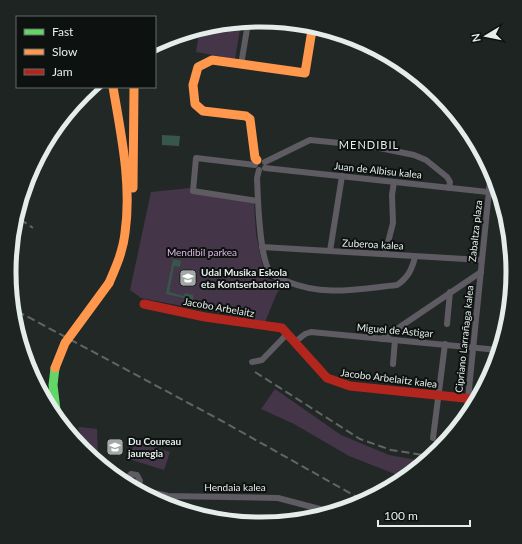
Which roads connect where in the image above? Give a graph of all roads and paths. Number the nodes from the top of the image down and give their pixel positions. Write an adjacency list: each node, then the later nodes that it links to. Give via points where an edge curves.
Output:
1 (247, 28): 3 (street)
2 (312, 33): 3 (street, via 305,73)
3 (241, 65): 6 (street, via 212,60 204,62 198,67 195,75 194,104 203,111 246,116 250,119 255,158)
4 (134, 88): 13 (street, via 133,191)
5 (112, 89): 13 (street)
6 (260, 165): 7 (street, Juan de Albisu kalea); 10 (street, via 310,140 370,146 426,160 447,177 450,182); 12 (street, via 257,178); 12 (street, Juan de Albisu kalea, via 196,158 193,191)
7 (342, 176): 8 (street, Juan de Albisu kalea); 15 (street)
8 (394, 182): 10 (street, Juan de Albisu kalea); 16 (street, via 393,223)
9 (489, 184): 11 (street, Zabaltza plaza)
10 (449, 188): 11 (street, Juan de Albisu kalea)
11 (488, 192): 18 (street, Zabaltza plaza)
12 (258, 201): 14 (street)
13 (129, 202): 34 (street, bridge, via 124,243 109,284 67,339 59,354 53,385)
14 (262, 247): 15 (street, Zuberoa kalea); 17 (street, via 268,268 273,275 295,285 333,292 397,285 410,274)
15 (330, 251): 16 (street, Zuberoa kalea)
16 (384, 254): 17 (street, Zuberoa kalea)
17 (415, 256): 18 (street, Zuberoa kalea)
18 (482, 260): 19 (street, Zabaltza plaza)
19 (481, 272): 20 (street); 28 (street, Cipriano Larrañaga kalea)
20 (450, 292): 22 (street); 24 (street)
21 (144, 304): 23 (street, Jacobo Arbelaitz, via 282,328)
22 (447, 324)
23 (288, 334): 26 (street, Jacobo Arbelaitz); 30 (street, via 262,360)
24 (382, 339): 25 (street, Miguel de Astigar); 26 (street, Miguel de Astigar, via 311,332)
25 (395, 340): 27 (street, Miguel de Astigar); 31 (street)
26 (295, 342): 32 (street, Jacobo Arbelaitz kalea, via 321,372 335,382)
27 (445, 344): 28 (street, Miguel de Astigar); 32 (street)
28 (473, 347): 29 (street, Miguel de Astigar); 33 (street, Cipriano Larrañaga kalea)
29 (493, 349)
30 (252, 362)
31 (393, 364)
32 (440, 396): 33 (street, Jacobo Arbelaitz kalea); 35 (street)
33 (471, 398)
34 (55, 405)
35 (433, 438)
36 (127, 477): 37 (street, Hendaia kalea, via 135,474 140,479)
37 (140, 485)
38 (152, 491): 39 (street, Hendaia kalea, via 168,496 278,498)
39 (321, 510)

